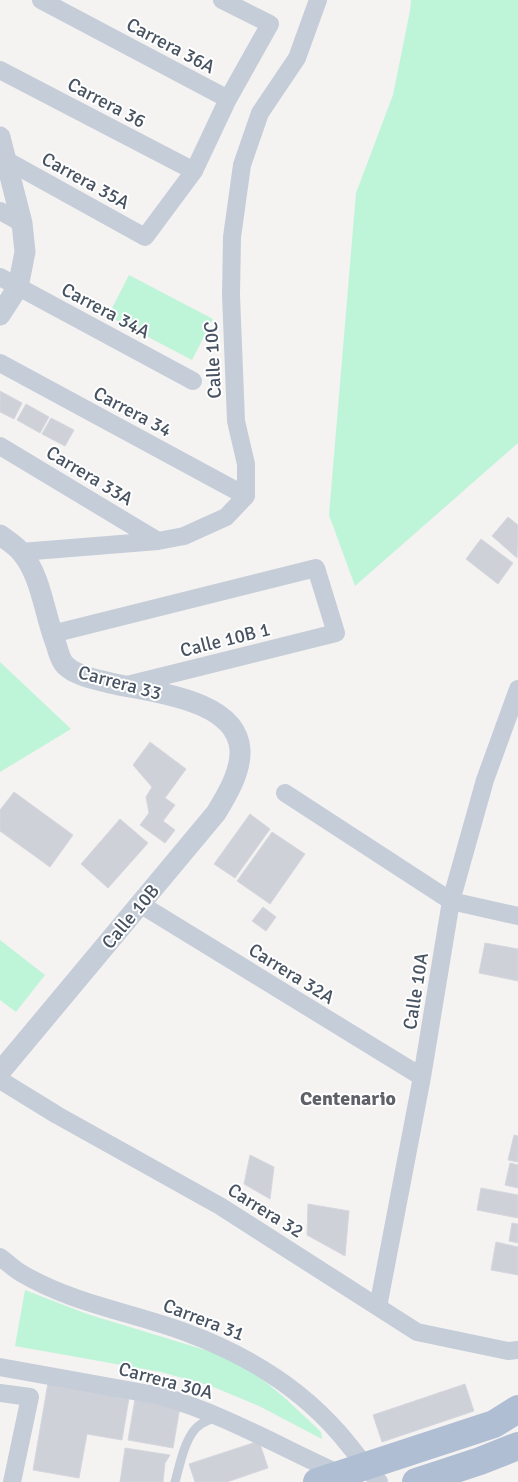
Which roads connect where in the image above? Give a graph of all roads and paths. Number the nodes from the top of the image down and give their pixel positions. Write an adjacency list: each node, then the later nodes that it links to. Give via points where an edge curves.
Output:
1 (41, 0): 5 (street, Carrera 36A)
2 (222, 0): 5 (street, via 270,24)
3 (318, 0): 16 (street, Calle 10C, via 298,58 260,113 242,165 232,236 231,295 236,421 246,464)
4 (0, 70): 8 (street, Carrera 36)
5 (228, 99): 8 (street)
6 (0, 137): 7 (street)
7 (6, 160): 8 (street, Carrera 35A, via 145,237); 10 (street)
8 (194, 171)
9 (0, 210): 10 (street)
10 (22, 223): 11 (street, via 25,252)
11 (9, 282): 12 (street); 14 (street, Carrera 34A)
12 (0, 315)
13 (0, 363): 16 (street, Carrera 34)
14 (192, 381)
15 (0, 446): 18 (street, Carrera 33A)
16 (246, 496): 18 (street, via 226,517 184,536)
17 (0, 535): 19 (street, Carrera 33)
18 (158, 540): 19 (street)
19 (21, 552): 20 (street, Carrera 33, via 35,576)
20 (52, 634): 21 (street, Carrera 33, via 64,664 77,673); 21 (street, Calle 10B 1, via 316,568 336,633)
21 (124, 686): 23 (street, Carrera 33, via 171,695 201,704 222,715 235,734)
22 (518, 690): 25 (street, Calle 10A, via 485,780)
23 (240, 749): 26 (street, Calle 10B, via 237,769 216,813)
24 (285, 793): 25 (street)
25 (451, 901): 27 (street); 29 (street, Calle 10A)
26 (140, 904): 28 (street, Calle 10B); 29 (street, Carrera 32A)
27 (518, 916)
28 (0, 1072)
29 (422, 1077): 32 (street, Calle 10A)
30 (0, 1080): 32 (street, Carrera 32, via 220,1206)
31 (0, 1257): 39 (street, Carrera 31, via 20,1273 53,1290 184,1331 253,1362 290,1388 337,1432)
32 (378, 1307): 33 (street, Carrera 32, via 417,1332 508,1351)
33 (518, 1350)
34 (0, 1367): 37 (street, Carrera 30A, via 161,1396)
35 (0, 1393): 40 (street, via 30,1396)
36 (511, 1413): 38 (main road); 39 (main road, via 494,1424)
37 (218, 1416): 39 (street, Carrera 30A); 41 (lane, via 200,1424 191,1436 180,1460)
38 (518, 1446): 42 (main road)
39 (350, 1476)
40 (12, 1482)
41 (175, 1482)
42 (416, 1482)

